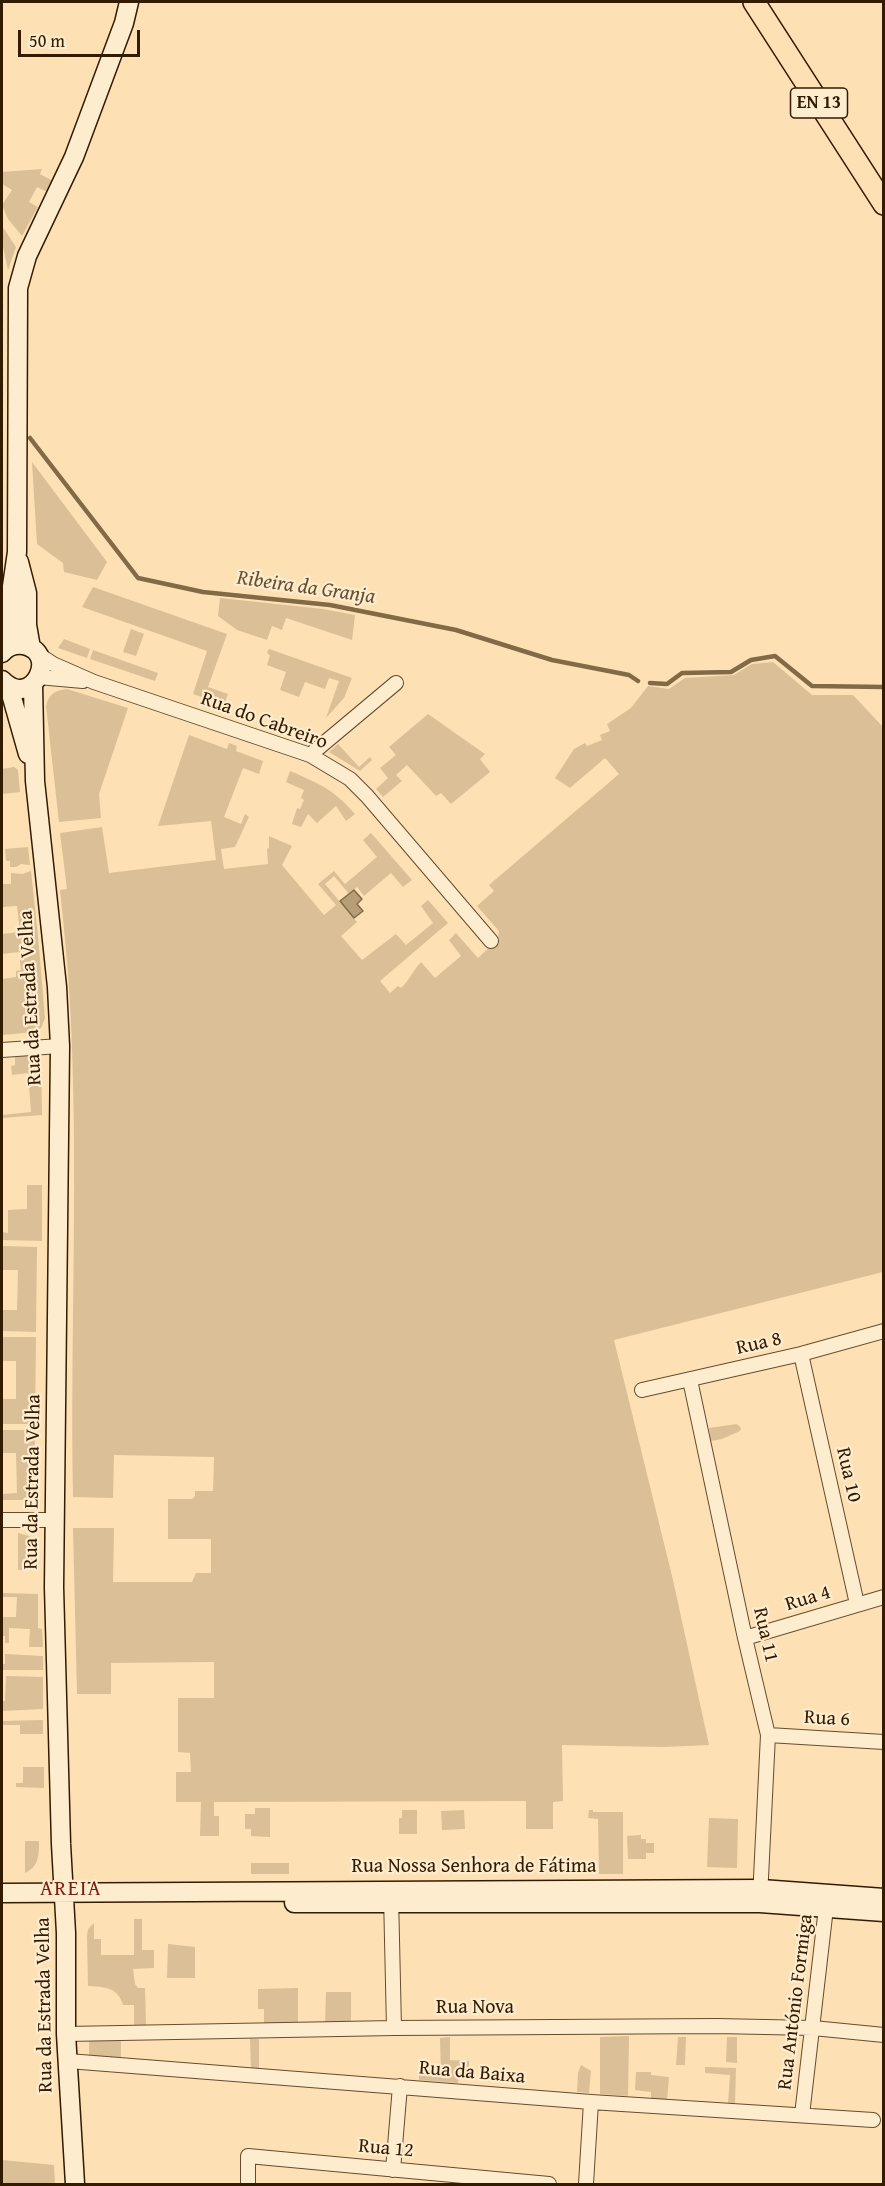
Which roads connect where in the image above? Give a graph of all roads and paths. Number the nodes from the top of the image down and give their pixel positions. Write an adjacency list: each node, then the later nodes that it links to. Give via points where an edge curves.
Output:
1 (129, 2): 4 (street, via 74,158 27,256 18,288)
2 (754, 2): 3 (main road, EN 13)
3 (884, 204)
4 (17, 552): 5 (street, Rua da Estrada Velha); 6 (street)
5 (34, 650): 6 (street, via 18,645); 7 (street, Rua da Estrada Velha, via 41,665); 8 (street, via 53,664)
6 (5, 651)
7 (36, 681): 8 (street); 9 (street, via 21,689); 12 (street, Rua da Estrada Velha)
8 (94, 682): 11 (street, Rua do Cabreiro)
9 (4, 683): 12 (street, Rua da Estrada Velha)
10 (396, 683): 11 (street)
11 (310, 756): 13 (street, Rua do Cabreiro, via 350,779 367,796)
12 (35, 781): 14 (street, Rua da Estrada Velha)
13 (491, 941)
14 (60, 1046): 15 (street); 21 (street, Rua da Estrada Velha)
15 (2, 1050)
16 (884, 1331): 17 (street, Rua 8)
17 (801, 1354): 18 (street, Rua 8); 23 (street, Rua 10)
18 (690, 1380): 19 (street, Rua 8); 24 (street, Rua 11)
19 (642, 1390)
20 (2, 1520): 21 (street)
21 (55, 1520): 29 (street, Rua da Estrada Velha, via 57,1716)
22 (884, 1598): 23 (street, Rua 4)
23 (856, 1604): 24 (street, Rua 4)
24 (745, 1638): 25 (street, Rua 11)
25 (768, 1735): 26 (street, Rua 6); 28 (street, Rua 11)
26 (884, 1742)
27 (2, 1893): 29 (street)
28 (760, 1896): 30 (street, Rua Nossa Senhora de Fátima); 32 (street, Rua Nossa Senhora de Fátima)
29 (65, 1897): 30 (street, Rua Nossa Senhora de Fátima); 33 (street); 37 (street, Rua da Estrada Velha)
30 (392, 1897): 35 (street)
31 (884, 1898): 32 (street, Rua Nossa Senhora de Fátima)
32 (827, 1901): 34 (street, Rua Nossa Senhora de Fátima); 36 (street, Rua António Formiga)
33 (2, 1904)
34 (884, 1912)
35 (394, 2028): 36 (street, Rua Nova); 37 (street, Rua Nova)
36 (813, 2028): 38 (street, Rua Nova); 42 (street, Rua António Formiga)
37 (66, 2034): 39 (street, Rua da Estrada Velha)
38 (884, 2035)
39 (68, 2061): 40 (street, Rua da Baixa); 46 (street, Rua da Estrada Velha)
40 (400, 2086): 41 (street, Rua da Baixa); 44 (street)
41 (591, 2102): 42 (street, Rua da Baixa); 49 (street)
42 (802, 2115): 43 (street, Rua da Baixa)
43 (873, 2120)
44 (393, 2169): 45 (street, Rua 12); 47 (street, Rua 12, via 248,2156)
45 (510, 2182): 48 (street, Rua 12)
46 (75, 2184)
47 (248, 2184)
48 (549, 2184)
49 (586, 2184)

